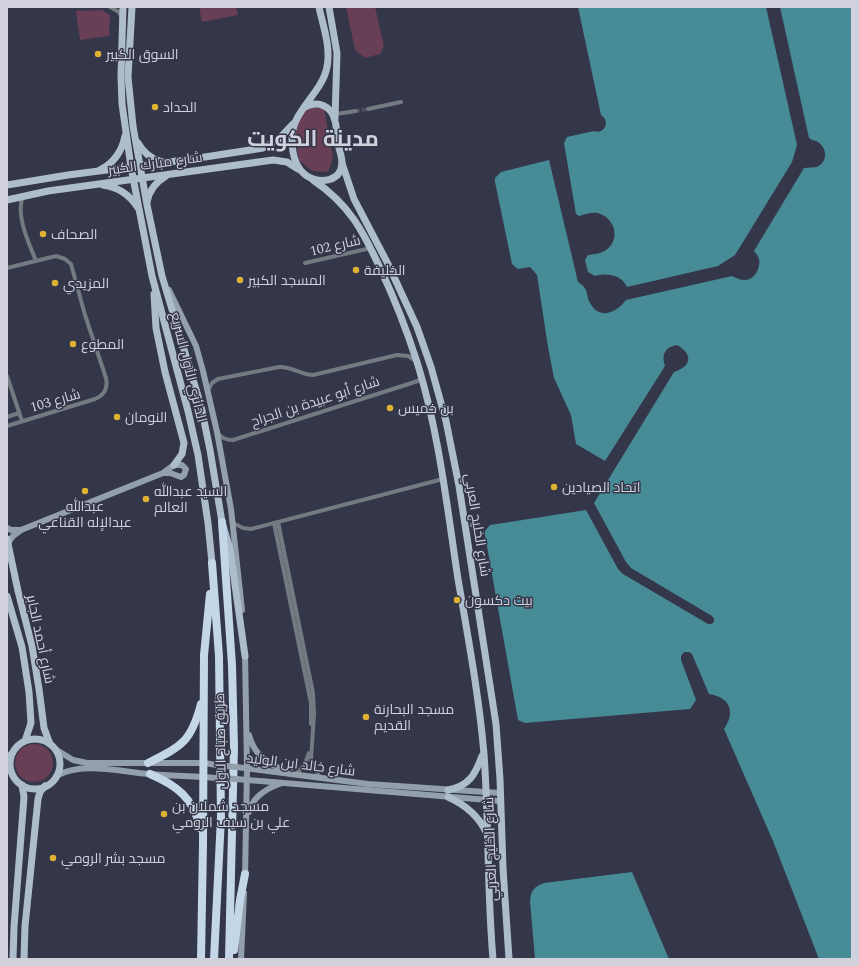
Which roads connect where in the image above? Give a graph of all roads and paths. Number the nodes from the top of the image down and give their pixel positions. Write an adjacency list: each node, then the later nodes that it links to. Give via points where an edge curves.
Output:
1 (110, 7): 6 (street, via 119,12)
2 (123, 7): 6 (main road)
3 (132, 7): 14 (main road, الدائري الأول السريع, via 128,71)
4 (319, 7): 8 (main road, via 328,53 327,67 322,82)
5 (329, 7): 11 (main road, via 337,53)
6 (122, 18): 13 (main road, via 121,76)
7 (402, 102): 9 (street)
8 (305, 107): 11 (main road, via 312,104 323,105); 12 (main road)
9 (368, 109)
10 (356, 111): 11 (street)
11 (336, 117): 17 (main road)
12 (295, 122): 15 (main road, شارع مبارك الكبير, via 272,144); 22 (main road, via 292,131 293,151 296,163)
13 (125, 128): 20 (main road, الدائري الأول السريع); 21 (main road, via 123,144 118,154 110,164)
14 (135, 134): 16 (main road, via 145,154); 18 (main road, الدائري الأول السريع)
15 (233, 153): 16 (main road, شارع مبارك الكبير); 19 (main road, via 241,155 240,161)
16 (166, 162): 18 (main road, شارع مبارك الكبير)
17 (342, 163): 26 (main road, via 337,175 331,180); 87 (main road, شارع الخليج العربي, via 354,198 417,327 446,421 459,486 496,724)
18 (140, 166): 20 (main road, شارع مبارك الكبير); 24 (main road, الدائري الأول السريع)
19 (219, 166): 22 (main road, شارع مبارك الكبير, via 277,159 289,163); 23 (main road, شارع مبارك الكبير)
20 (131, 168): 21 (main road, شارع مبارك الكبير); 25 (main road, الدائري الأول السريع)
21 (97, 172): 28 (main road, شارع مبارك الكبير)
22 (303, 173): 26 (main road)
23 (172, 174): 24 (main road, شارع مبارك الكبير); 31 (main road, via 156,183)
24 (142, 178): 25 (main road, شارع مبارك الكبير); 31 (main road, الدائري الأول السريع)
25 (133, 179): 27 (main road, شارع مبارك الكبير); 32 (main road, الدائري الأول السريع)
26 (313, 180): 33 (main road, شارع الخليج العربي, via 344,205)
27 (99, 184): 29 (main road, شارع مبارك الكبير); 32 (main road, via 123,192)
28 (7, 185)
29 (23, 196): 30 (main road, شارع مبارك الكبير); 34 (street, via 23,226)
30 (7, 200)
31 (147, 205): 38 (main road, الدائري الأول السريع)
32 (140, 211): 37 (main road, الدائري الأول السريع)
33 (370, 248): 35 (street, شارع 102); 39 (main road, شارع الخليج العربي, via 391,293)
34 (36, 261): 36 (street); 45 (street, شارع 103, via 56,256 71,264 107,387 100,397)
35 (305, 263)
36 (7, 268)
37 (152, 276): 48 (main road, via 156,328 184,443 182,454); 57 (main road, الدائري الأول السريع, via 198,455)
38 (162, 276): 42 (main road, الدائري الأول السريع, via 194,341); 51 (main road, الدائري الأول السريع, via 201,406)
39 (417, 361): 41 (main road, شارع الخليج العربي); 42 (street, via 408,356 397,355 312,375 279,367 218,379 212,382)
40 (7, 376): 43 (street)
41 (421, 377): 47 (street, شارع أبو عبيدة بن الجراح, via 418,381 233,440 221,437); 50 (main road, شارع الخليج العربي, via 433,423)
42 (208, 390): 47 (main road, الدائري الأول السريع)
43 (19, 413): 44 (street, شارع 103); 45 (street)
44 (7, 417)
45 (22, 421): 46 (street, شارع 103)
46 (7, 426)
47 (217, 432): 53 (main road, الدائري الأول السريع)
48 (174, 465): 49 (main road); 49 (main road, via 184,466 184,475 178,477)
49 (163, 473): 55 (main road)
50 (443, 479): 52 (street); 69 (main road, شارع الخليج العربي)
51 (222, 522): 62 (main road, الدائري الأول السريع, via 230,549); 98 (highway, طريق صباح الاول, via 232,665 234,747)
52 (276, 522): 53 (street, via 247,529); 71 (street, via 313,693)
53 (233, 523): 62 (main road, طريق صباح الاول)
54 (7, 528): 55 (main road)
55 (21, 530): 56 (main road)
56 (8, 541): 58 (main road, شارع أحمد الجابر)
57 (212, 563): 59 (highway, طريق صباح الاول)
58 (12, 568): 60 (main road); 64 (main road, شارع أحمد الجابر, via 32,646)
59 (212, 573): 63 (highway, via 204,655); 97 (highway, طريق صباح الاول, via 219,656 221,809)
60 (7, 576)
61 (7, 596): 65 (main road, شارع أحمد الجابر, via 22,647)
62 (245, 656): 66 (main road, طريق صباح الاول)
63 (204, 692): 72 (highway, via 196,721 186,739 176,748); 73 (highway)
64 (40, 709): 65 (main road, via 36,714); 68 (main road, شارع أحمد الجابر, via 44,728)
65 (31, 712): 67 (main road, شارع أحمد الجابر, via 31,723)
66 (247, 728): 74 (main road, طريق صباح الاول); 77 (main road, via 256,752 265,761)
67 (25, 741): 68 (main road, via 46,741); 70 (main road)
68 (53, 747): 72 (main road, شارع خالد ابن الوليد, via 68,758 79,762); 78 (main road, via 59,760)
69 (484, 752): 85 (main road, via 478,768 470,779); 86 (main road, شارع الخليج العربي)
70 (10, 754): 75 (main road)
71 (310, 756): 77 (street, via 304,766); 80 (street)
72 (148, 763): 73 (main road, شارع خالد ابن الوليد)
73 (204, 763): 74 (main road, شارع خالد ابن الوليد, bridge); 79 (highway)
74 (247, 769): 77 (main road, شارع خالد ابن الوليد); 81 (main road, طريق صباح الاول)
75 (9, 770): 83 (main road)
76 (150, 774): 78 (main road, شارع خالد ابن الوليد, via 109,769 78,769); 79 (main road, شارع خالد ابن الوليد); 92 (highway, via 174,786 190,802 197,815)
77 (292, 775): 80 (main road, شارع خالد ابن الوليد)
78 (56, 776): 84 (main road)
79 (204, 777): 81 (main road, شارع خالد ابن الوليد, bridge); 92 (highway)
80 (322, 779): 85 (main road, شارع خالد ابن الوليد)
81 (247, 780): 82 (main road, شارع خالد ابن الوليد); 90 (main road, طريق صباح الاول)
82 (285, 782): 85 (main road, شارع خالد ابن الوليد, via 382,792); 90 (main road, via 259,795 250,807)
83 (22, 785): 84 (main road, via 35,788); 88 (main road)
84 (45, 786): 89 (main road, via 40,792)
85 (448, 793): 86 (main road, شارع خالد ابن الوليد); 91 (main road, via 470,810)
86 (487, 796): 87 (main road, شارع خالد ابن الوليد); 91 (main road, شارع الخليج العربي)
87 (500, 797): 102 (main road, شارع الخليج العربي)
88 (24, 803): 89 (main road, via 28,801); 95 (main road)
89 (37, 809): 96 (main road)
90 (246, 822): 93 (main road, طريق صباح الاول)
91 (488, 836): 101 (main road, شارع الخليج العربي)
92 (203, 844): 94 (highway)
93 (245, 874): 99 (highway); 100 (main road, طريق صباح الاول)
94 (201, 957)
95 (13, 959)
96 (24, 959)
97 (214, 959)
98 (229, 959)
99 (233, 959)
100 (241, 959)
101 (493, 959)
102 (509, 959)

